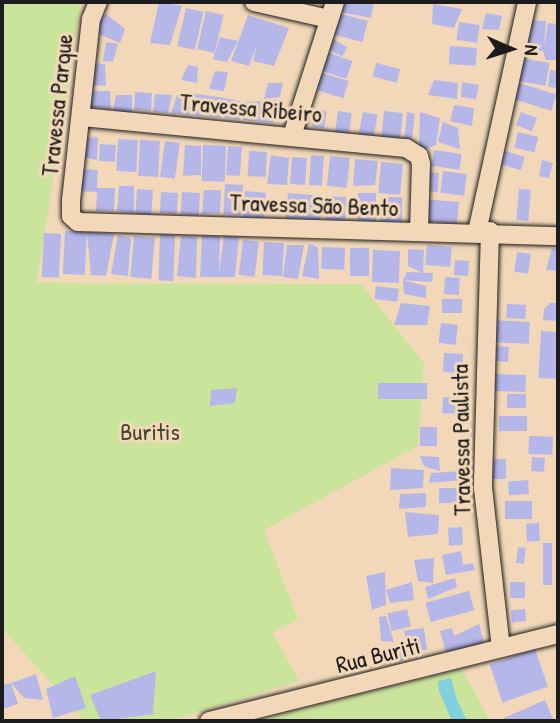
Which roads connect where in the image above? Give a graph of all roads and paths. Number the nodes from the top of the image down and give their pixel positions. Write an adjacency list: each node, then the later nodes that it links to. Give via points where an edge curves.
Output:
1 (98, 2): 6 (street, Travessa Parque, via 91,19)
2 (254, 2): 5 (street)
3 (335, 2): 5 (street)
4 (527, 2): 10 (street, Travessa Paulista)
5 (329, 19): 7 (street)
6 (82, 117): 7 (street, Travessa Ribeiro); 8 (street, Travessa Parque)
7 (292, 136): 9 (street, Travessa Ribeiro, via 414,152 421,164)
8 (71, 216): 9 (street, Travessa São Bento, via 78,222)
9 (419, 232): 10 (street, Travessa São Bento)
10 (484, 232): 11 (street, Travessa São Bento); 13 (street, Travessa Paulista, via 483,488)
11 (558, 236)
12 (558, 634): 13 (street, Rua Buriti)
13 (501, 648): 14 (street, Rua Buriti)
14 (209, 721)

